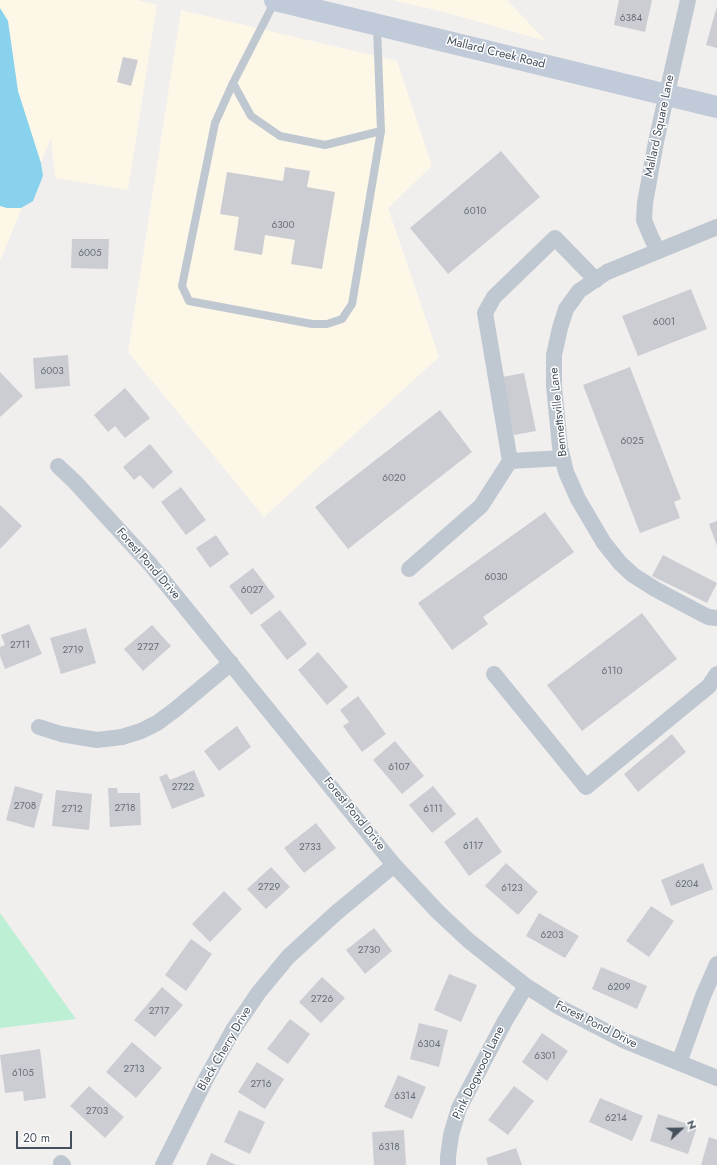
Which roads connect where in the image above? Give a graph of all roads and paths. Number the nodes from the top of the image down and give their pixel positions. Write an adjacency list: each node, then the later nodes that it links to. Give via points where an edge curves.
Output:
1 (275, 0): 3 (main road, Mallard Creek Road, via 325,9); 4 (lane)
2 (688, 0): 5 (street, Mallard Square Lane)
3 (377, 24): 5 (main road, Mallard Creek Road); 7 (lane)
4 (233, 83): 7 (lane, via 251,116 280,136 325,145); 7 (lane, via 216,123 182,286 189,301 312,324 327,324 342,319 352,304)
5 (666, 95): 6 (main road, Mallard Creek Road); 9 (street, Mallard Square Lane, via 645,202 644,220)
6 (717, 107)
7 (381, 131)
8 (717, 227): 9 (street, Bennettsville Lane)
9 (658, 252): 10 (street, Bennettsville Lane, via 607,272)
10 (596, 280): 11 (street, Bennettsville Lane, via 579,291 566,309 554,355 554,386); 12 (street, via 555,238 494,297 485,313)
11 (563, 458): 12 (street); 15 (street, Bennettsville Lane, via 578,499 604,543 620,563 655,589 708,617)
12 (510, 461): 14 (street, via 481,506)
13 (58, 466): 16 (street, Forest Pond Drive, via 150,564)
14 (408, 569)
15 (717, 618)
16 (231, 663): 19 (street, via 170,714 141,731 122,737 97,740); 20 (street, Forest Pond Drive)
17 (494, 674): 18 (street, via 586,787 709,686)
18 (717, 674)
19 (38, 727)
20 (394, 865): 22 (street, Forest Pond Drive, via 468,941); 25 (street, Black Cherry Drive, via 288,957 259,992 233,1030)
21 (717, 964): 23 (street)
22 (526, 986): 23 (street, Forest Pond Drive, via 592,1025); 26 (street, Pink Dogwood Lane, via 505,1020 459,1108 450,1135)
23 (679, 1064): 24 (street, Forest Pond Drive)
24 (717, 1078)
25 (163, 1165)
26 (448, 1165)

